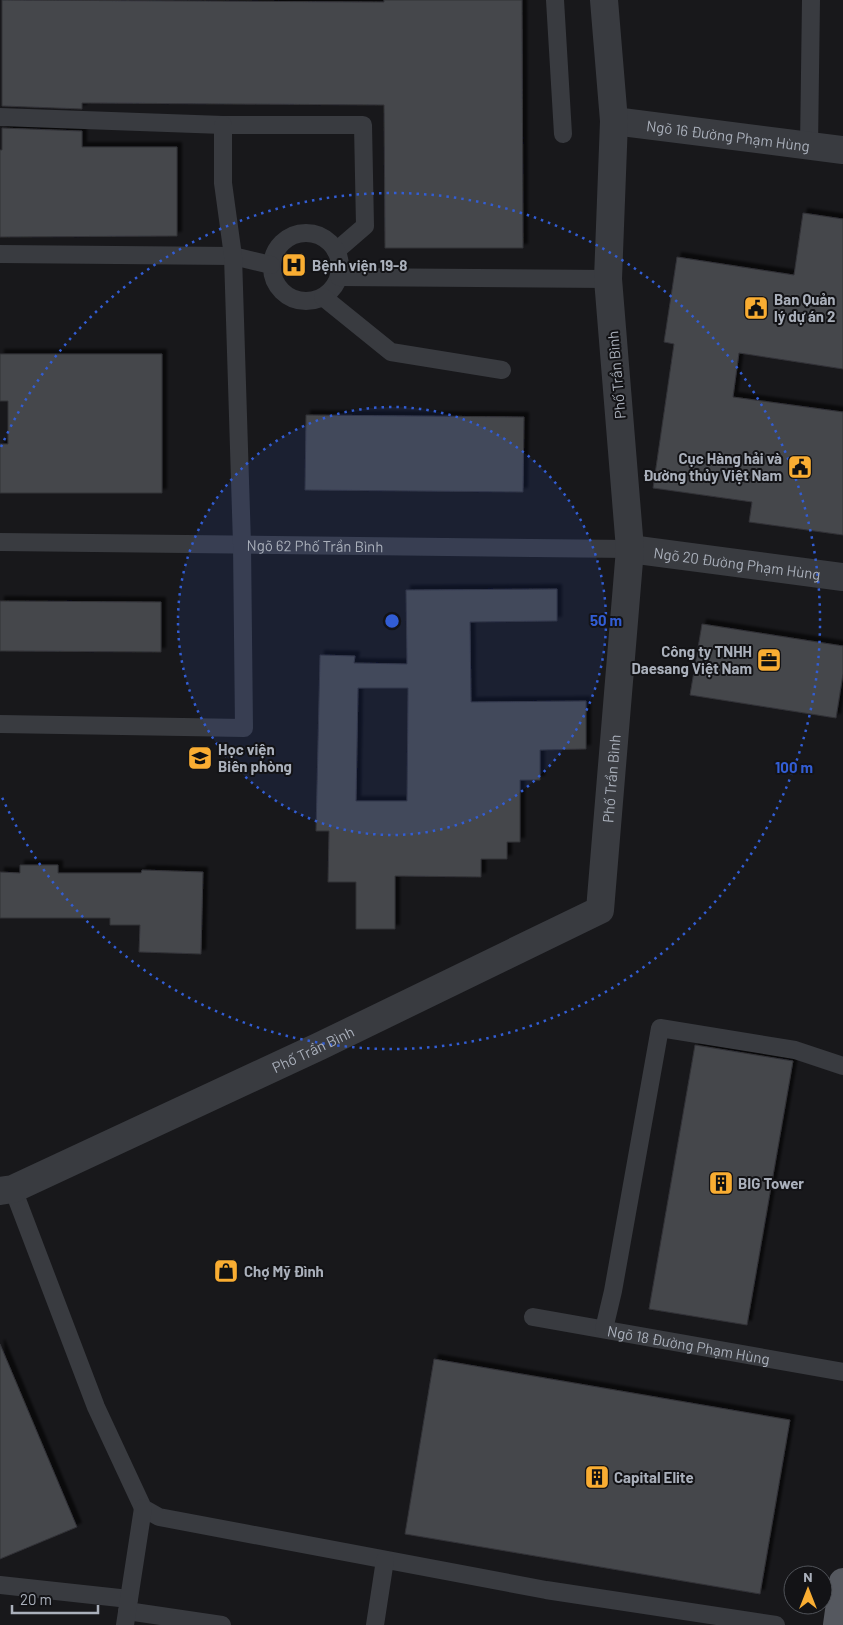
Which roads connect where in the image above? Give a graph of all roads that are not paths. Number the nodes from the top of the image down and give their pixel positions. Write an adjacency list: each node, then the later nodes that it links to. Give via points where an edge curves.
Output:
1 (555, 0): 7 (lane)
2 (604, 0): 5 (street, Phố Trần Bình)
3 (811, 0): 8 (lane)
4 (0, 117): 6 (lane)
5 (614, 121): 8 (street, Ngõ 16 Đường Phạm Hùng); 15 (street, Phố Trần Bình)
6 (223, 125): 10 (lane, via 363,125 365,226); 12 (lane, via 223,183)
7 (563, 134)
8 (809, 146): 9 (street, Ngõ 16 Đường Phạm Hùng)
9 (843, 150)
10 (336, 251): 13 (lane, via 320,236 298,234 280,245); 14 (lane)
11 (0, 254): 12 (lane)
12 (233, 256): 13 (lane); 19 (lane)
13 (272, 265): 16 (lane, via 276,285 288,296 302,301)
14 (339, 277): 15 (lane); 16 (lane)
15 (608, 279): 20 (street, Phố Trần Bình)
16 (323, 297): 17 (lane, via 391,352)
17 (502, 370)
18 (0, 542): 19 (lane, Ngõ 62 Phố Trần Bình)
19 (242, 544): 20 (lane, Ngõ 62 Phố Trần Bình); 22 (lane, via 244,728)
20 (630, 549): 21 (street, Ngõ 20 Đường Phạm Hùng); 24 (street, Phố Trần Bình, via 600,910)
21 (843, 577)
22 (0, 724)
23 (843, 1066): 26 (lane, via 795,1050 660,1028)
24 (4, 1196): 28 (lane)
25 (533, 1317): 26 (lane, Ngõ 18 Đường Phạm Hùng)
26 (604, 1329): 27 (lane, Ngõ 18 Đường Phạm Hùng)
27 (843, 1372)
28 (143, 1508): 29 (lane, via 159,1517); 32 (lane)
29 (386, 1560): 34 (lane); 35 (lane, via 546,1590)
30 (843, 1582): 36 (main road)
31 (0, 1585): 32 (lane)
32 (127, 1612): 33 (lane)
33 (222, 1625)
34 (375, 1625)
35 (776, 1625)
36 (837, 1625)

